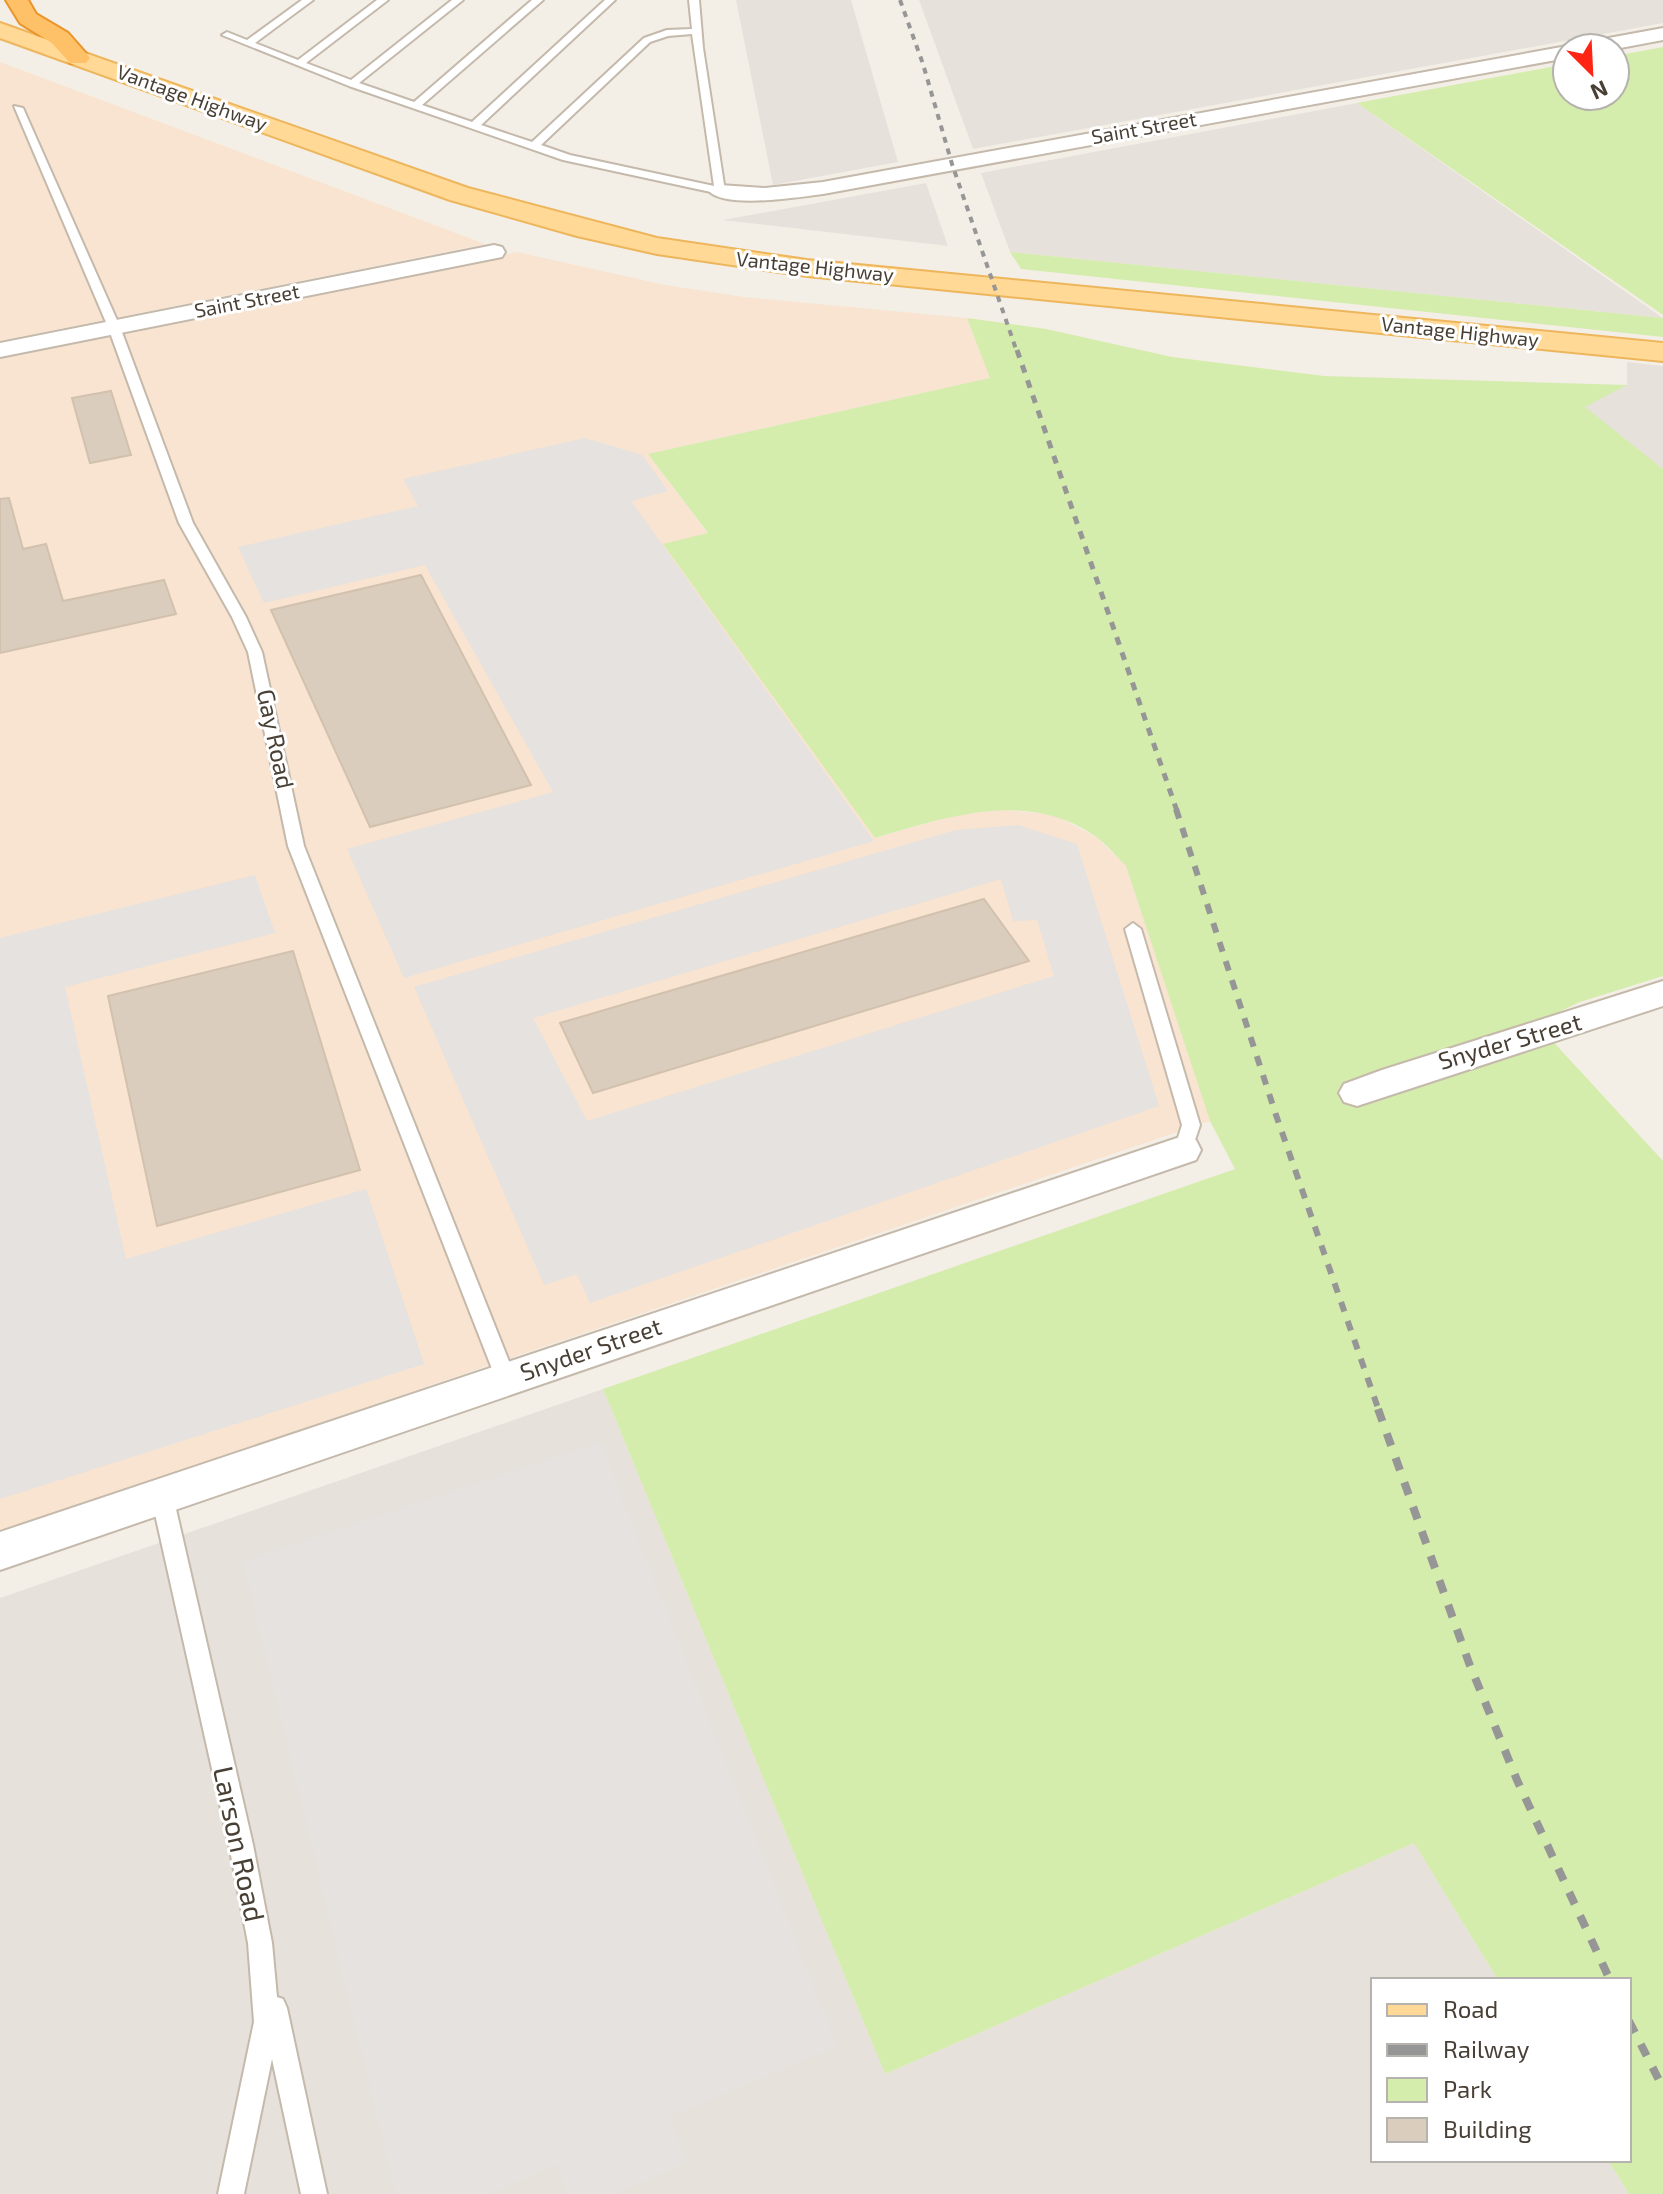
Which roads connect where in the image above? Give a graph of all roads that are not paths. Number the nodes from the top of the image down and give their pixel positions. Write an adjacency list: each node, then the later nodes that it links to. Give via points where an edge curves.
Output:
1 (17, 0): 15 (highway, via 29,20 61,39)
2 (308, 0): 13 (lane)
3 (383, 0): 16 (lane)
4 (458, 0): 17 (lane)
5 (538, 0): 18 (lane)
6 (610, 0): 20 (lane)
7 (694, 0): 8 (lane)
8 (697, 31): 21 (lane, via 647,40); 22 (lane)
9 (1663, 34): 12 (street)
10 (7, 35): 15 (main road, Vantage Highway)
11 (227, 35): 13 (lane)
12 (1631, 40)
13 (249, 43): 16 (lane)
14 (1551, 55): 22 (street, Saint Street, via 814,190)
15 (78, 58): 26 (main road, Vantage Highway, via 459,194 657,246 807,268)
16 (300, 63): 17 (lane)
17 (352, 84): 18 (lane)
18 (415, 106): 20 (lane)
19 (18, 108): 24 (lane, Gay Road)
20 (473, 127): 21 (lane)
21 (533, 147): 22 (lane)
22 (720, 191)
23 (494, 252): 24 (street, Saint Street)
24 (114, 327): 25 (street, Saint Street); 31 (lane, Gay Road, via 174,494 255,652 296,846)
25 (0, 350)
26 (1663, 352)
27 (1133, 929): 30 (lane, via 1191,1125)
28 (1663, 993): 29 (street, Snyder Street)
29 (1357, 1093)
30 (1183, 1150): 31 (street, Snyder Street)
31 (506, 1379): 32 (street, Snyder Street)
32 (162, 1496): 33 (street, Snyder Street); 34 (lane, Larson Road)
33 (0, 1551)
34 (260, 1943): 35 (lane, Larson Road, via 267,2022); 36 (lane)
35 (231, 2194)
36 (314, 2194)

